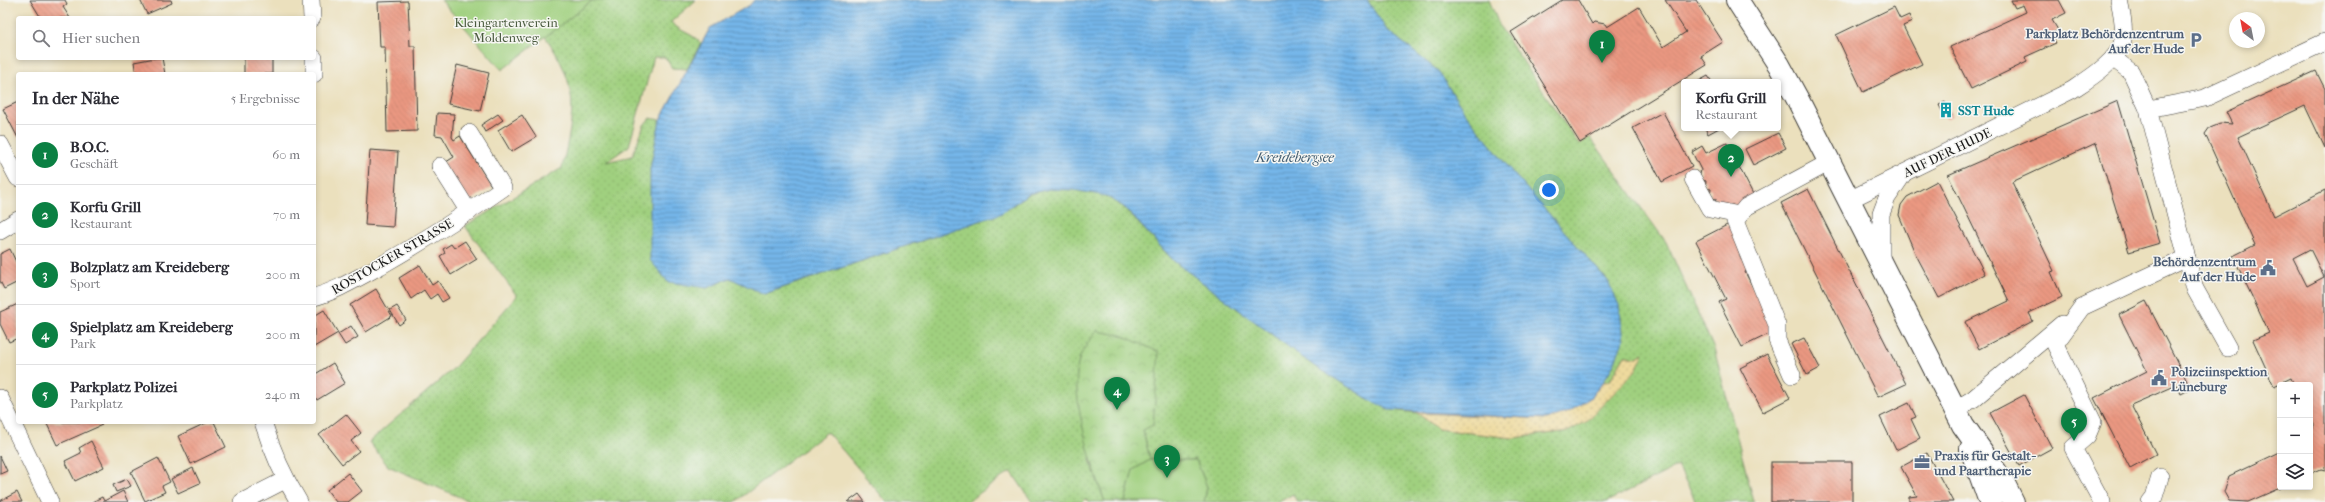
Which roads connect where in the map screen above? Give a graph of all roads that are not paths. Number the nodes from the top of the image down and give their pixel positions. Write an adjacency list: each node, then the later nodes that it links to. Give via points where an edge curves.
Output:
1 (311, 0): 4 (street)
2 (1737, 0): 12 (main road, via 1779,65)
3 (2119, 0): 6 (street, AUF DER HUDE, via 2123,19 2123,42)
4 (312, 16)
5 (2325, 42): 9 (street, via 2205,98)
6 (2114, 58): 9 (street, via 2131,72); 14 (street, AUF DER HUDE, via 2072,90)
7 (314, 60): 8 (street)
8 (314, 72)
9 (2148, 109): 22 (street)
10 (469, 133): 18 (street, ROSTOCKER STRASSE, via 504,188)
11 (0, 144): 15 (street)
12 (1830, 162): 17 (main road); 19 (street, via 1746,207)
13 (440, 166): 18 (street, ROSTOCKER STRASSE)
14 (1904, 173): 17 (street, AUF DER HUDE); 23 (street, via 1887,198 1882,214)
15 (16, 174)
16 (1693, 179): 19 (street, via 1710,209)
17 (1849, 200): 23 (main road)
18 (469, 212): 24 (street, ROSTOCKER STRASSE, via 353,281)
19 (1739, 215): 27 (street, via 1735,221 1778,325 1777,340)
20 (16, 221): 21 (street)
21 (0, 231)
22 (2187, 258): 25 (street); 26 (street, via 2195,288)
23 (1881, 262): 29 (main road)
24 (316, 296)
25 (2082, 307): 29 (street, via 1973,399); 40 (street, via 2055,344 2093,422 2087,436 2073,448)
26 (2228, 348)
27 (1792, 375)
28 (8, 405): 30 (street)
29 (1959, 417): 38 (main road); 39 (main road, via 2003,482)
30 (16, 423)
31 (16, 424): 35 (street)
32 (264, 424): 34 (street)
33 (2160, 477): 41 (street)
34 (285, 480): 36 (street); 37 (street)
35 (50, 502)
36 (242, 502)
37 (299, 502)
38 (1990, 502)
39 (2013, 502)
40 (2102, 502)
41 (2150, 502)

